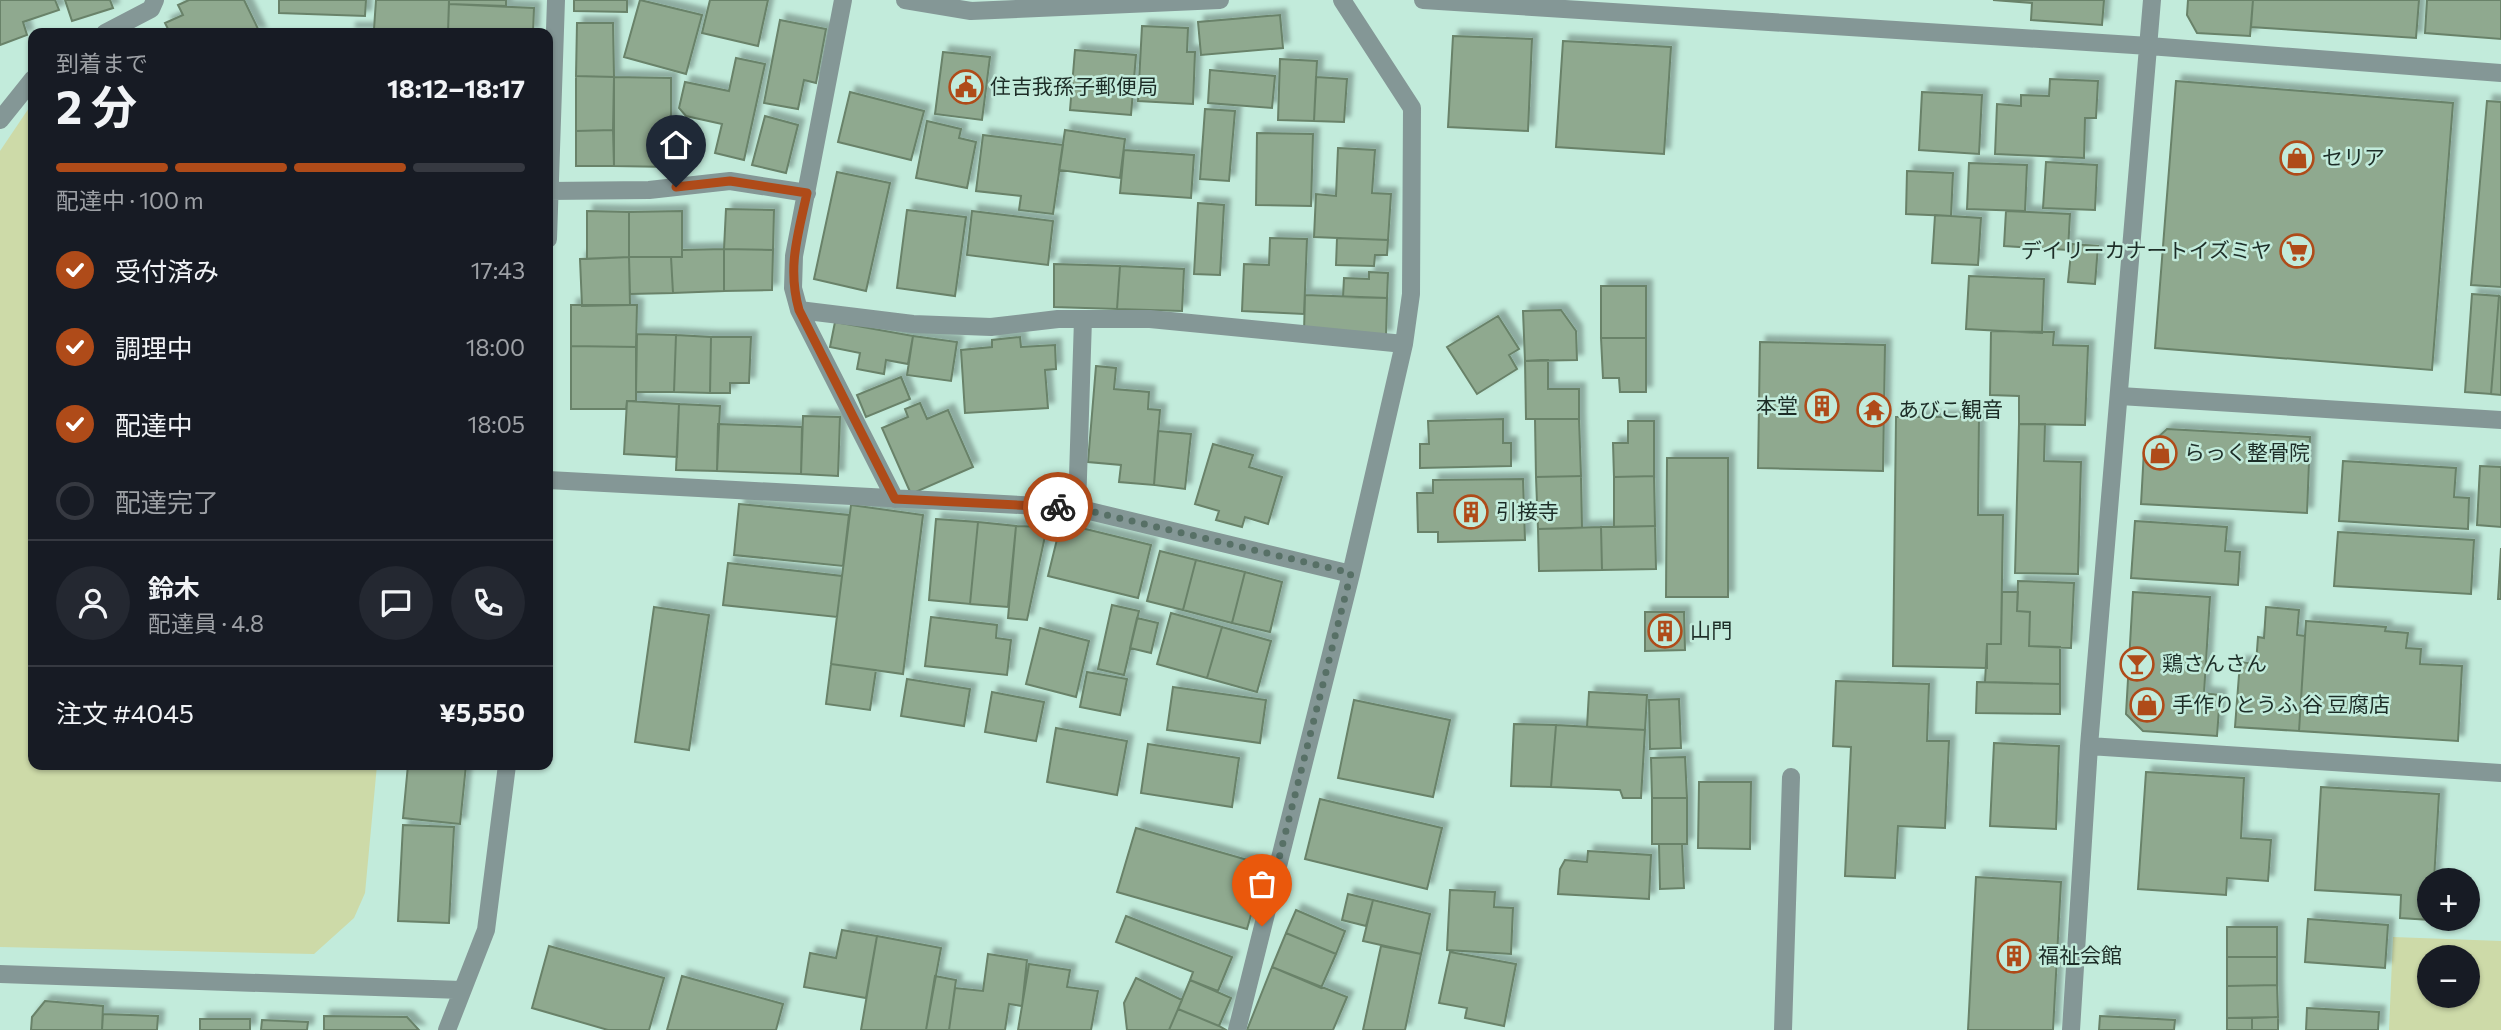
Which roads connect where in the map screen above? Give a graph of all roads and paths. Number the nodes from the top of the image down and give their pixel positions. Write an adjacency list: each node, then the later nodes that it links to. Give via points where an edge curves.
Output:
1 (155, 0): 9 (street, via 151,9)
2 (556, 0): 11 (street)
3 (843, 0): 16 (street)
4 (905, 0): 5 (street, via 971,11)
5 (1220, 0)
6 (1342, 0): 19 (street, via 1412,108 1411,294)
7 (1423, 0): 10 (street)
8 (2152, 0): 10 (street)
9 (115, 28)
10 (2149, 46): 12 (street); 20 (street)
11 (553, 72)
12 (2501, 73)
13 (28, 85): 14 (street)
14 (0, 120)
15 (553, 191): 16 (street, via 649,190 730,181)
16 (807, 193): 17 (street, via 794,256 793,288)
17 (799, 310): 18 (street, via 978,327); 23 (street)
18 (1083, 319): 19 (street, via 1150,319); 24 (street)
19 (1404, 344): 25 (street)
20 (2120, 396): 21 (street); 26 (street)
21 (2501, 420)
22 (553, 480): 23 (street)
23 (895, 499): 24 (street)
24 (1077, 508): 25 (street)
25 (1351, 573): 33 (street)
26 (2089, 746): 28 (street); 35 (street)
27 (506, 770): 31 (street, via 486,930)
28 (2501, 773)
29 (1791, 777): 34 (street)
30 (0, 974): 31 (street)
31 (461, 990): 32 (street)
32 (447, 1030)
33 (1237, 1030)
34 (1783, 1030)
35 (2071, 1030)

